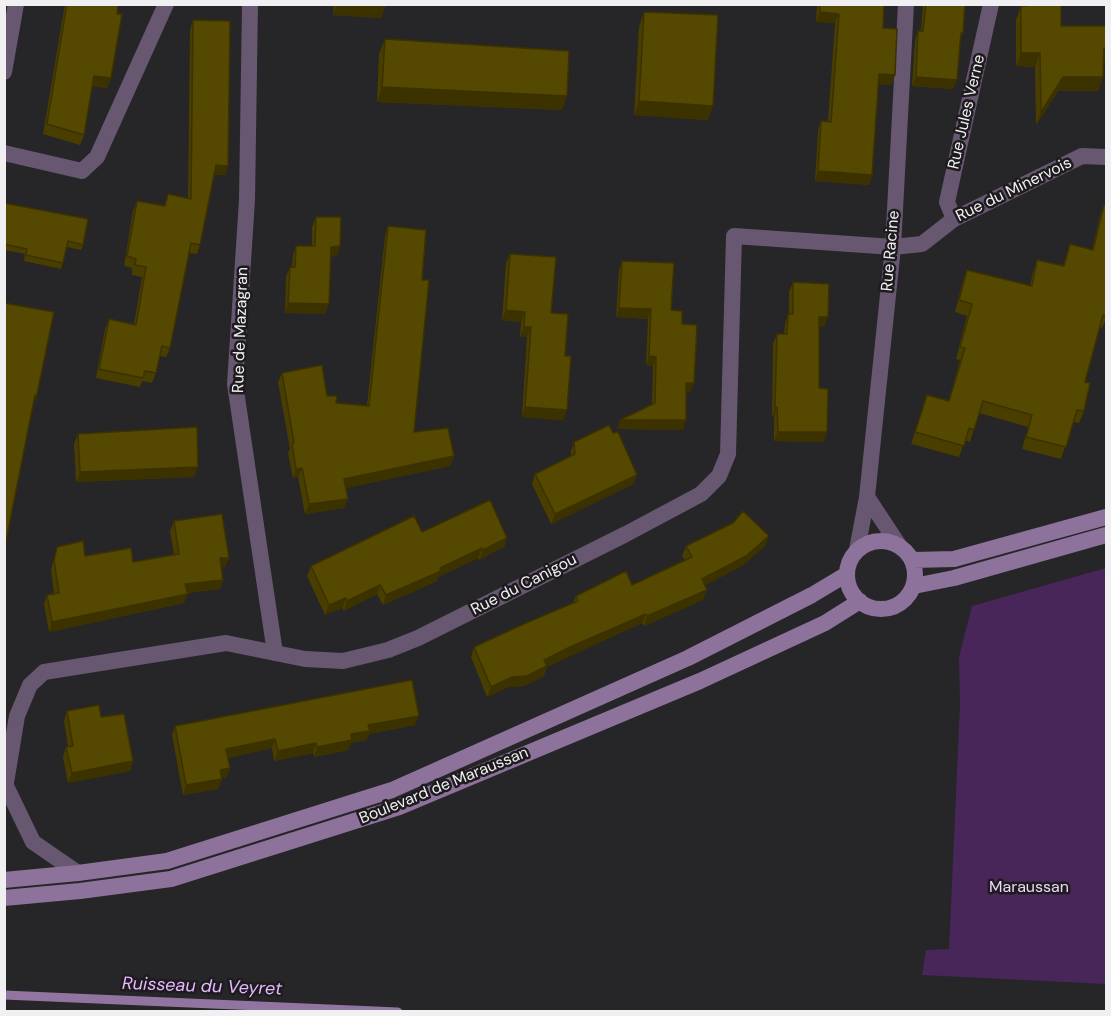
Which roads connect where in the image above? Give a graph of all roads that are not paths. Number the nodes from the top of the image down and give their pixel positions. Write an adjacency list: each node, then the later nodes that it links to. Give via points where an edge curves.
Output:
1 (16, 4): 6 (street)
2 (166, 4): 7 (street, via 97,157 81,171)
3 (250, 4): 20 (street, Rue de Mazagran, via 248,200 235,384)
4 (906, 4): 10 (street, Rue Racine)
5 (991, 4): 9 (street, Rue Jules Verne, via 947,202)
6 (4, 72)
7 (4, 153)
8 (1107, 157): 9 (street, Rue du Minervois, via 1082,156)
9 (954, 219): 10 (street, Rue du Minervois, via 922,244)
10 (893, 247): 11 (street, Rue Racine); 20 (street, Rue du Canigou, via 734,236 728,454 718,476 701,494 388,650 343,660)
11 (867, 497): 14 (street); 15 (street, Rue Racine)
12 (1107, 517): 16 (main road, via 954,559)
13 (1107, 535): 18 (main road)
14 (898, 544): 15 (main road, via 877,541); 16 (main road)
15 (857, 550): 17 (main road)
16 (913, 560): 18 (main road)
17 (847, 574): 19 (main road, via 848,584); 22 (main road, Boulevard de Maraussan, via 688,658 392,790 167,861)
18 (914, 586): 19 (main road, via 902,603 892,608 870,607)
19 (860, 601): 24 (main road, Boulevard de Maraussan, via 825,623 700,681 399,807 171,879)
20 (275, 653): 21 (street, Rue du Canigou, via 226,643 44,672 30,685 17,716)
21 (6, 791): 22 (street, Rue du Canigou, via 33,842)
22 (78, 873): 23 (main road, Boulevard de Maraussan)
23 (4, 880)
24 (4, 898)

